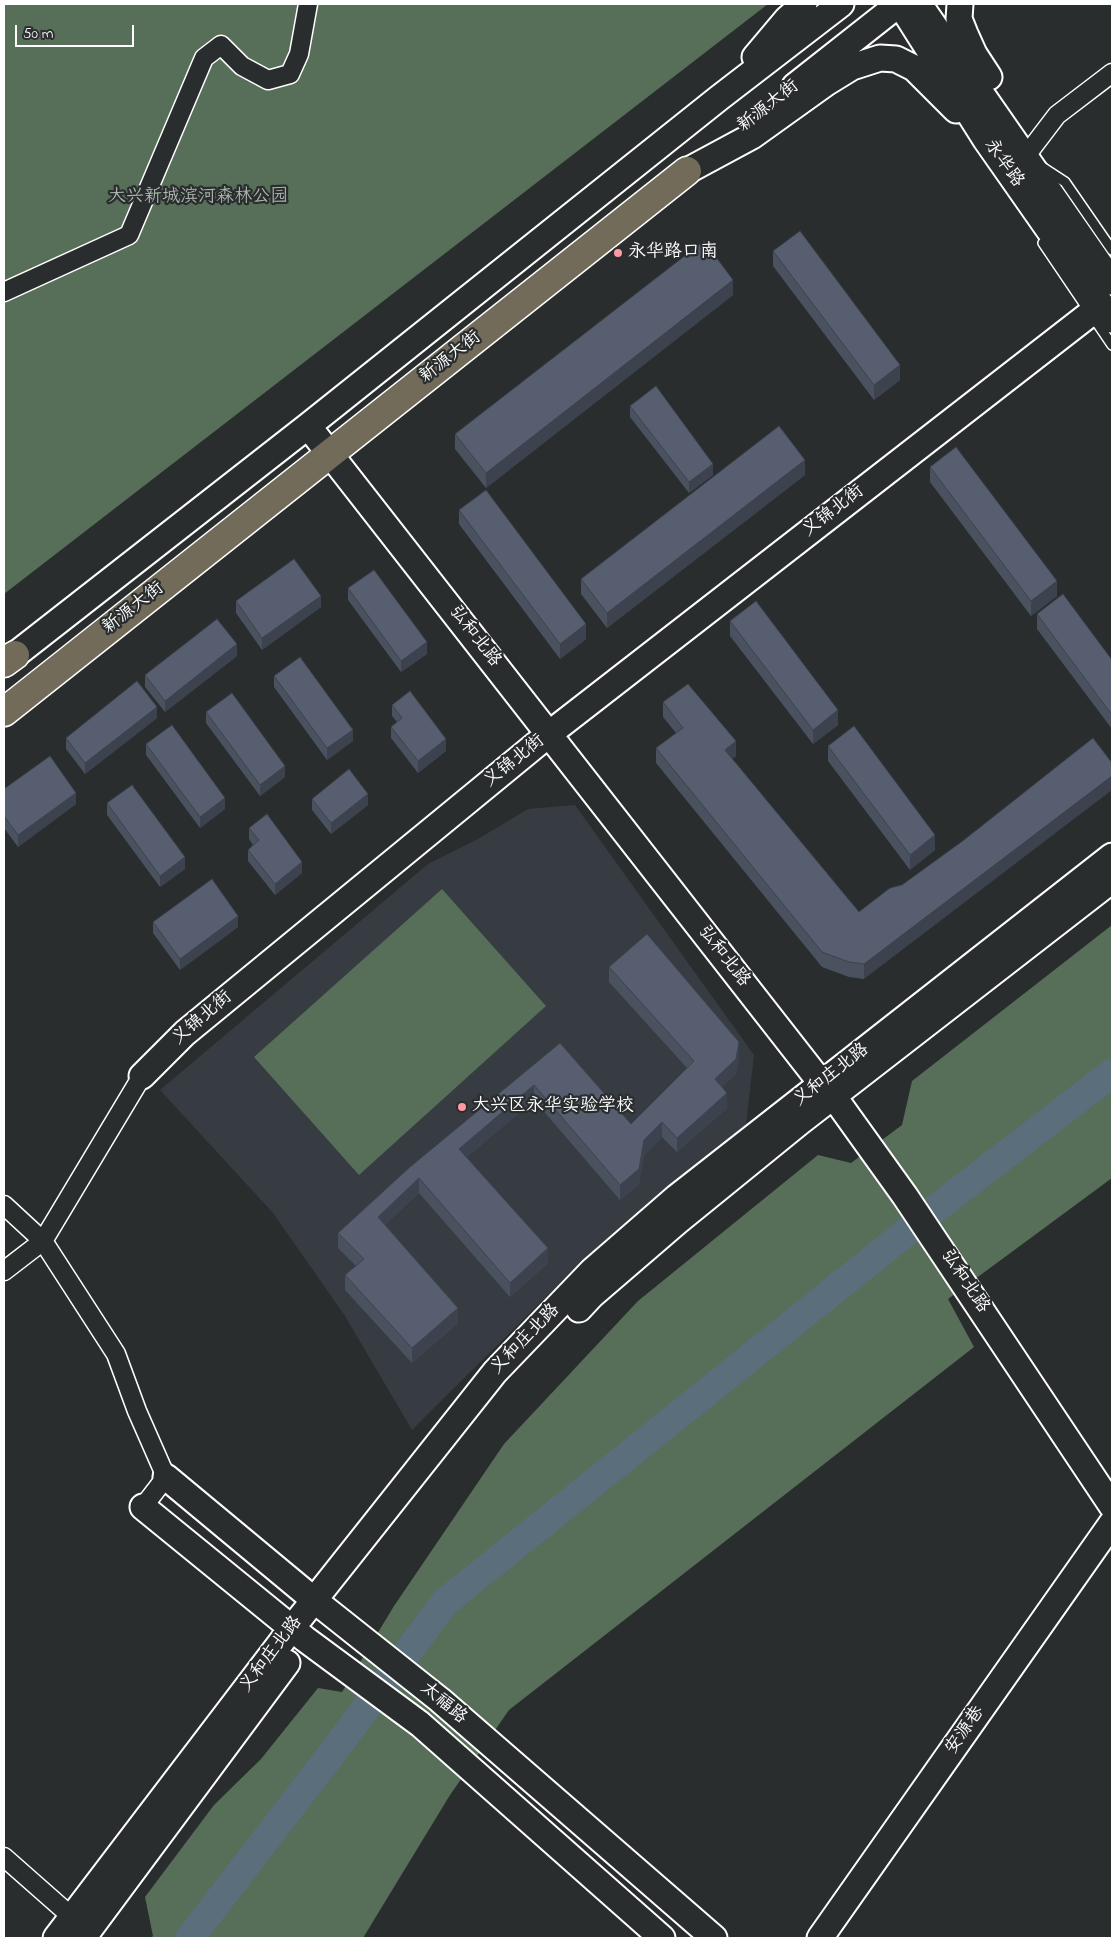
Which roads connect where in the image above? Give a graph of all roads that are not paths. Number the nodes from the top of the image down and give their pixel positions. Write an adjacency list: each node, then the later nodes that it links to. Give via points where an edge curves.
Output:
1 (308, 4): 16 (street, via 300,54 290,74 268,80 242,66 221,45 204,58 129,235)
2 (804, 4): 8 (main road, via 787,19)
3 (841, 4): 8 (main road, 新源大街)
4 (900, 4): 9 (main road, 永华路); 11 (main road, 新源大街)
5 (920, 4): 10 (main road, 永华路)
6 (960, 4): 10 (main road, via 959,19 965,34 996,87)
7 (1112, 73): 10 (street, via 1057,115)
8 (719, 98): 19 (main road, 新源大街)
9 (986, 140): 11 (main road, via 914,68 896,59 880,58 852,67 752,136); 12 (lane); 17 (main road, 永华路)
10 (1025, 157): 14 (lane, via 1065,182); 15 (main road, 永华路)
11 (687, 172): 20 (main road, 新源大街)
12 (1008, 189)
13 (1040, 238): 17 (lane)
14 (1112, 250)
15 (1112, 282)
16 (4, 292)
17 (1101, 316): 18 (lane); 23 (main road, 义锦北街)
18 (1112, 345)
19 (308, 426): 20 (main road, 弘和北路); 21 (main road, 新源大街)
20 (331, 453): 22 (main road, 新源大街); 23 (main road, 弘和北路)
21 (9, 659)
22 (4, 712)
23 (549, 734): 26 (main road, 义锦北街, via 185,1032); 27 (main road, 弘和北路)
24 (1112, 856): 27 (main road, 义和庄北路)
25 (1112, 880): 27 (main road, 义和庄北路)
26 (142, 1076): 29 (street, 义锦北街)
27 (828, 1090): 32 (main road, 弘和北路, via 905,1196); 35 (main road, 义和庄北路, via 677,1197 592,1271 495,1372)
28 (4, 1205): 29 (street)
29 (43, 1241): 30 (street, 义锦北街); 31 (street, via 116,1354)
30 (4, 1271)
31 (166, 1477): 33 (street); 35 (main road, 太福路)
32 (1112, 1506)
33 (143, 1507): 36 (main road, 太福路)
34 (1112, 1523): 42 (main road, 安源巷)
35 (321, 1605): 36 (main road, 义和庄北路); 41 (main road, 太福路, via 440,1700)
36 (298, 1634): 38 (main road, 义和庄北路); 40 (main road, 太福路, via 420,1724)
37 (4, 1857): 38 (street)
38 (86, 1931): 39 (main road, 义和庄北路)
39 (56, 1938)
40 (662, 1938)
41 (714, 1938)
42 (820, 1938)

